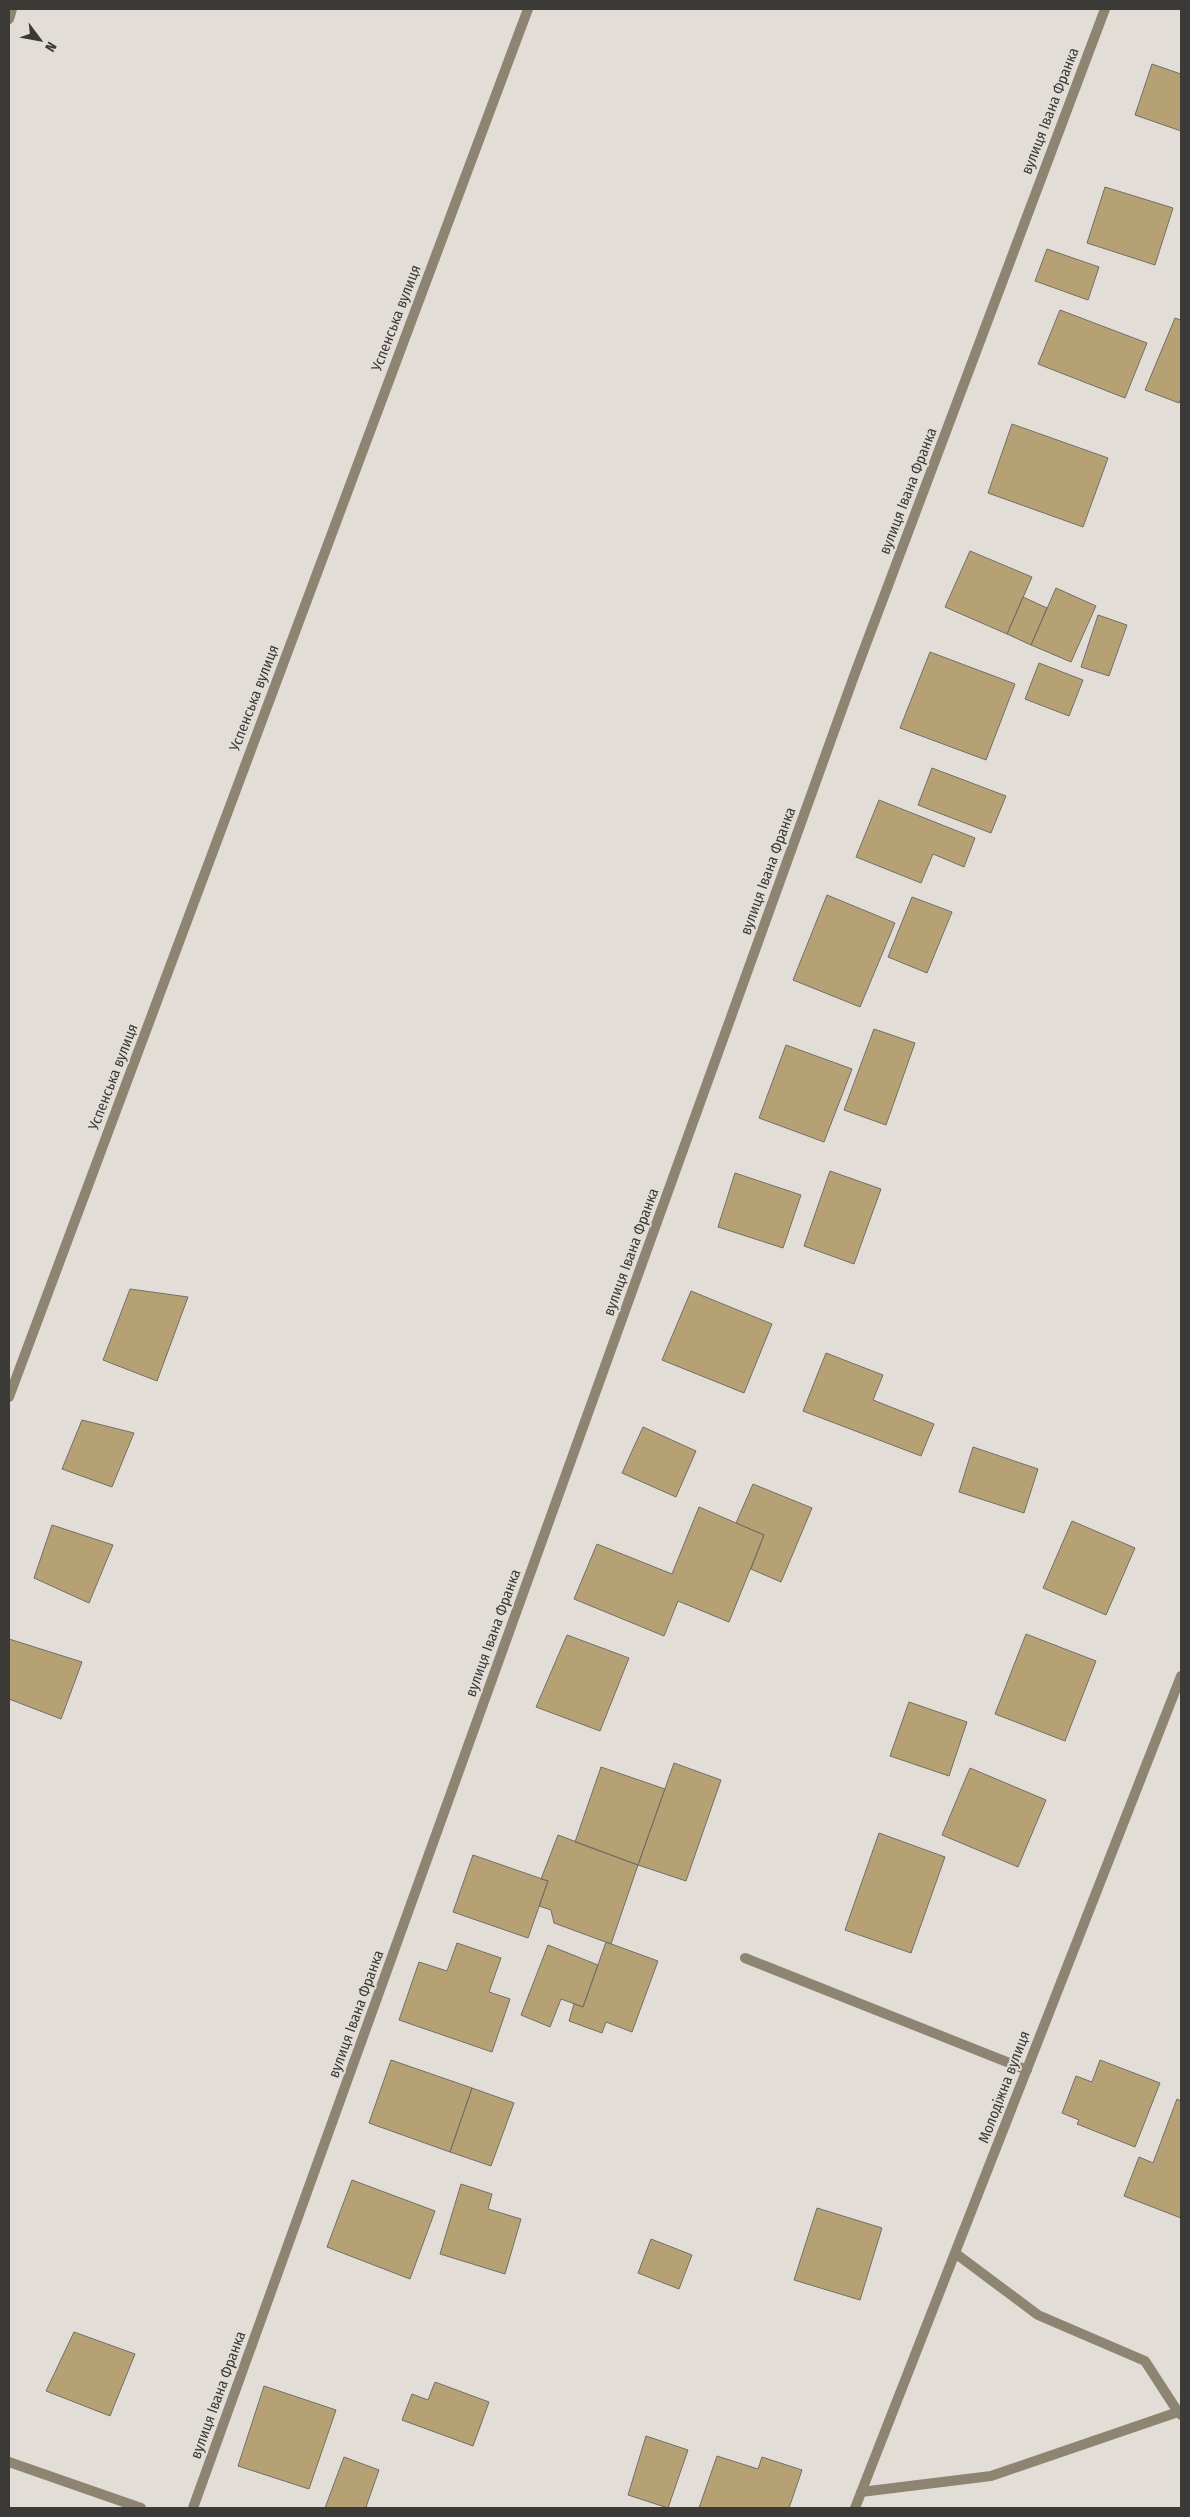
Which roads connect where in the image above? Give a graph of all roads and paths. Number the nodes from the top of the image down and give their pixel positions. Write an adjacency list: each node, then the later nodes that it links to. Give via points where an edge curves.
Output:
1 (12, 9): 4 (street)
2 (528, 9): 5 (street, Успенська вулиця)
3 (1105, 9): 14 (street, вулиця Івана Франка, via 854,676)
4 (9, 19)
5 (9, 1397)
6 (1181, 1676): 8 (street, Молодіжна вулиця)
7 (746, 1958): 8 (street)
8 (1027, 2070): 9 (street, Молодіжна вулиця)
9 (956, 2253): 10 (street, via 1038,2315 1145,2361); 12 (street, Молодіжна вулиця)
10 (1180, 2413): 12 (street, via 991,2476)
11 (9, 2462): 13 (street)
12 (861, 2492): 15 (street, Молодіжна вулиця)
13 (141, 2508)
14 (193, 2508)
15 (855, 2508)

